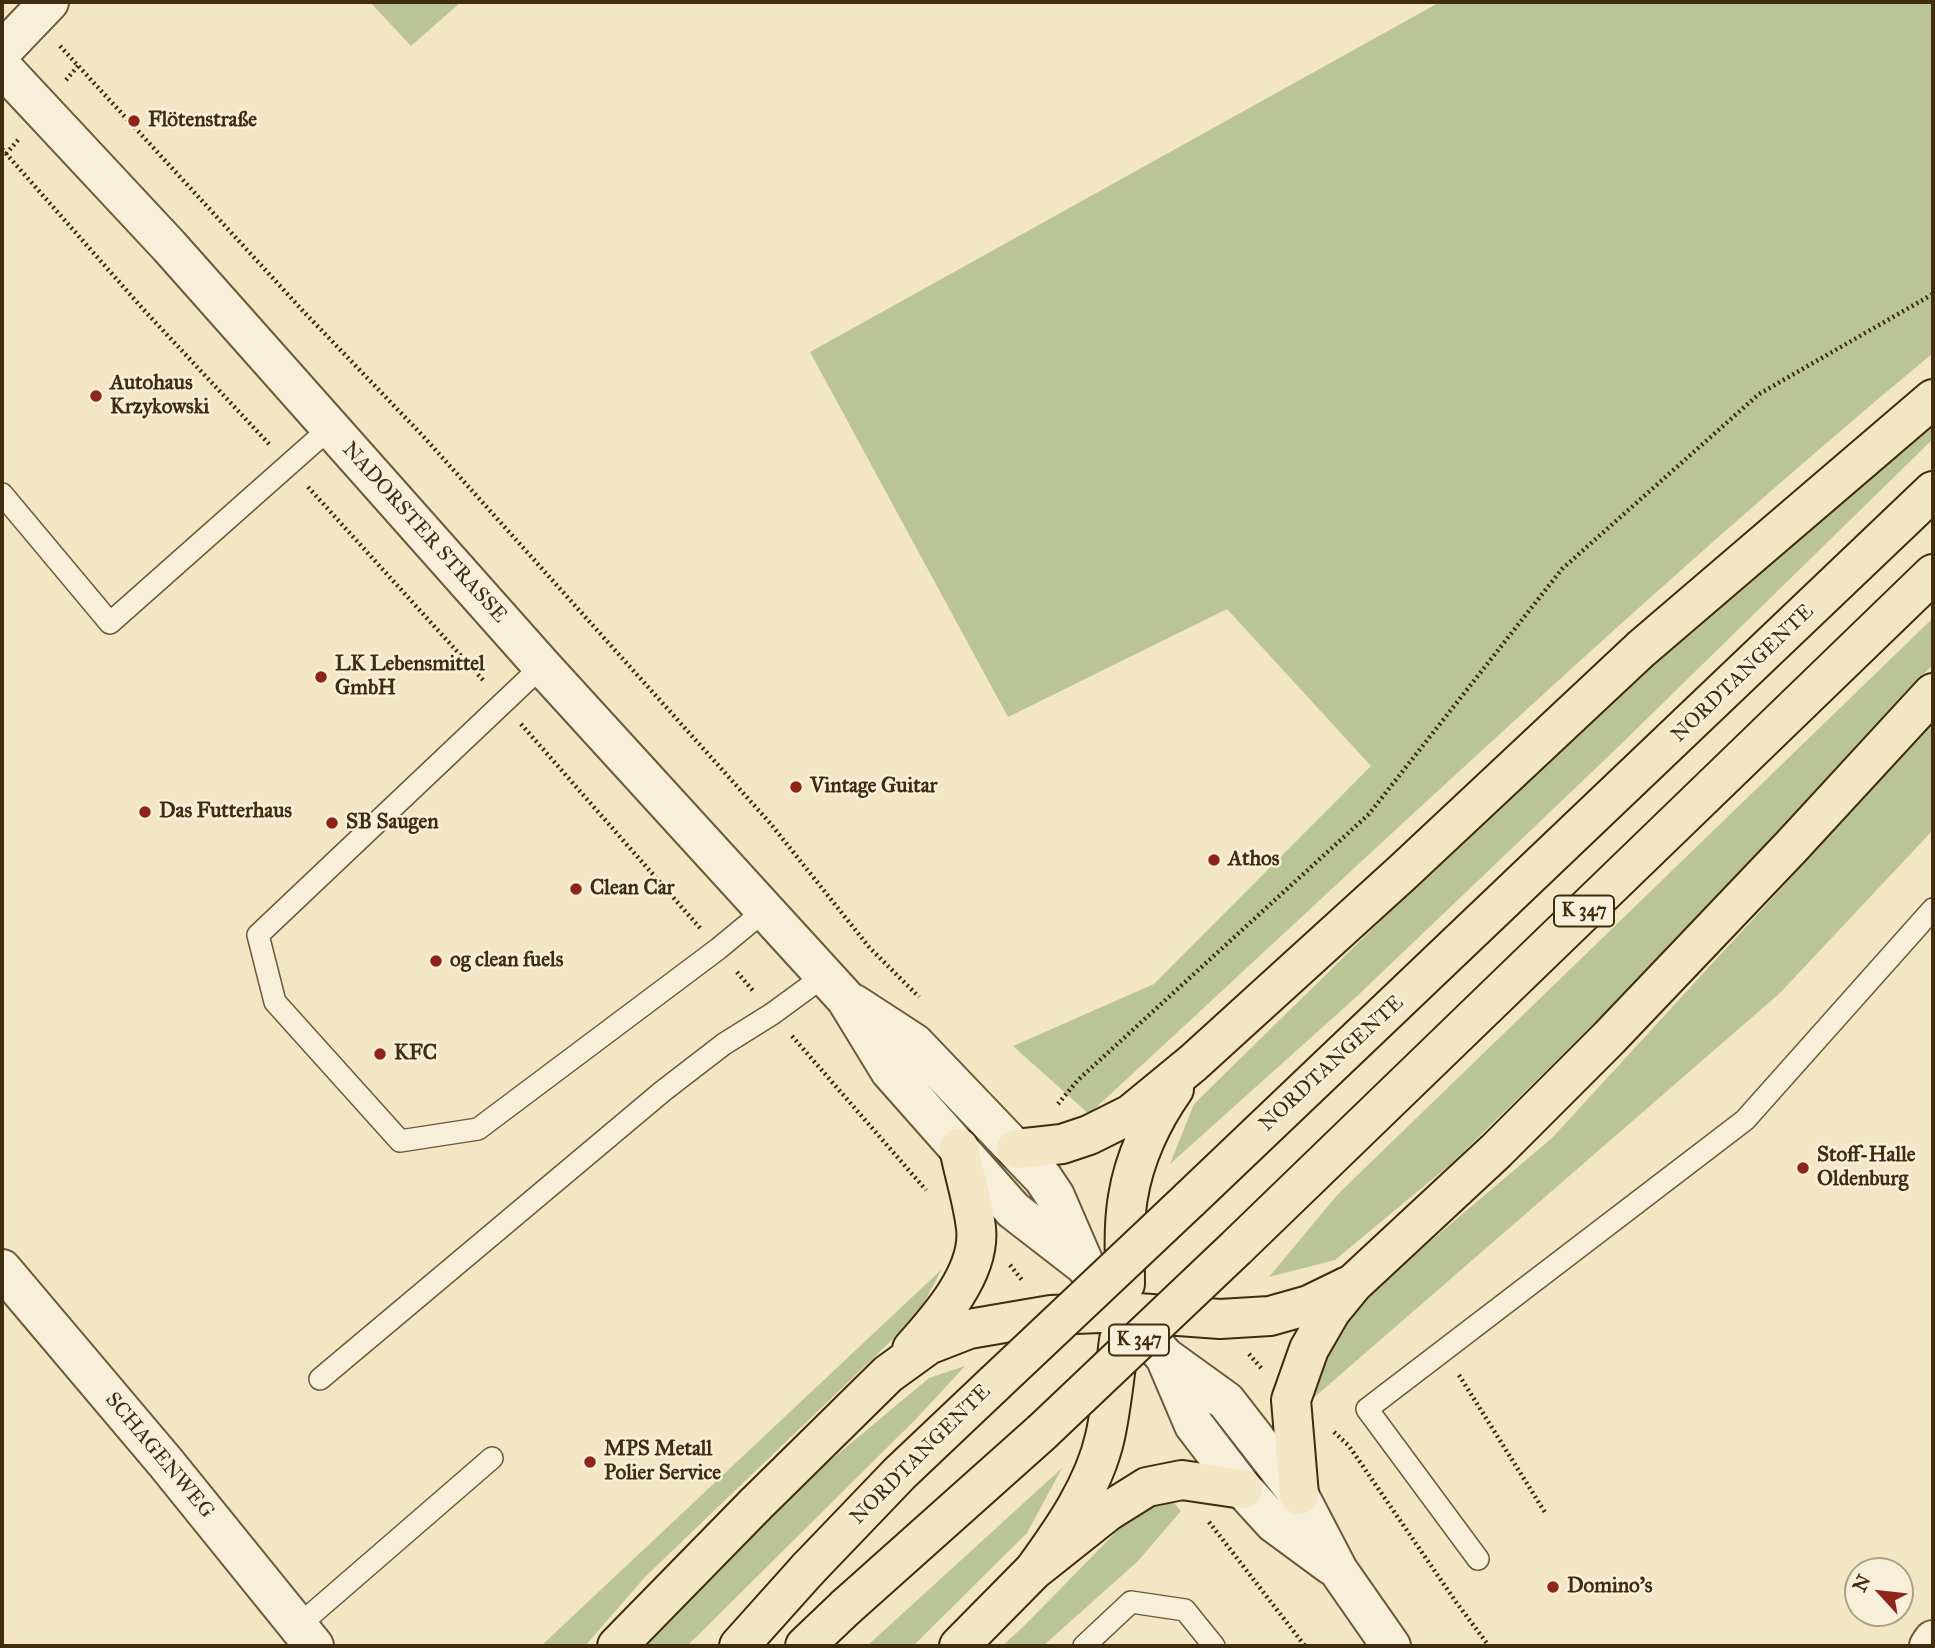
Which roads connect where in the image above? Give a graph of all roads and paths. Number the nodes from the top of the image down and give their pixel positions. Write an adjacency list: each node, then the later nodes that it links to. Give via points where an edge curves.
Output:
1 (41, 9): 2 (street); 19 (path, via 285,292 423,436 770,823 869,947)
2 (2, 51)
3 (2, 67): 7 (street, NADORSTER STRASSE)
4 (2, 149): 8 (path)
5 (1933, 294): 22 (path, via 1759,394 1562,569 1369,814 1078,1080 1044,1121)
6 (1933, 399): 21 (highway, K 347, via 1641,649)
7 (330, 428): 8 (lane); 12 (street, NADORSTER STRASSE)
8 (289, 465): 10 (lane, via 110,623); 14 (path)
9 (1933, 491): 49 (highway, NORDTANGENTE / K 347, bridge, via 900,1473)
10 (2, 495)
11 (1933, 574): 50 (highway, K 347, bridge, via 1236,1248 1042,1432)
12 (542, 666): 14 (lane); 16 (street, NADORSTER STRASSE)
13 (1933, 693): 29 (highway, K 347, via 1609,1038)
14 (502, 701): 17 (path); 17 (lane, via 258,935 275,1002 400,1141 478,1129)
15 (1933, 909): 33 (lane, via 1745,1121)
16 (764, 911): 17 (lane); 18 (street, NADORSTER STRASSE)
17 (718, 949): 20 (path)
18 (835, 988): 20 (lane); 23 (street, NADORSTER STRASSE, via 890,1072); 24 (street, NADORSTER STRASSE, via 914,1043)
19 (927, 1005)
20 (772, 1014): 25 (path); 36 (lane, via 663,1091)
21 (1192, 1063): 22 (highway, K 347, via 1131,1114); 30 (highway, K 347, via 1165,1102 1132,1178 1127,1200)
22 (1062, 1144): 24 (highway, K 347)
23 (959, 1148): 26 (highway, via 976,1230); 27 (street, NADORSTER STRASSE, via 1013,1210)
24 (1016, 1149): 27 (street, NADORSTER STRASSE, via 1055,1196)
25 (930, 1196)
26 (974, 1246): 31 (path, via 999,1251); 35 (highway, via 967,1274 952,1301)
27 (1084, 1265): 30 (street, NADORSTER STRASSE)
28 (2, 1269): 46 (street, SCHAGENWEG)
29 (1354, 1283): 32 (highway, K 347, via 1309,1305 1270,1316); 37 (highway, K 347, via 1309,1349)
30 (1124, 1312): 31 (highway); 32 (highway, K 347); 34 (street, NADORSTER STRASSE); 44 (highway, via 1105,1438 1084,1493)
31 (1051, 1315): 35 (highway, via 969,1329 928,1345)
32 (1220, 1319): 37 (path)
33 (1444, 1352): 42 (path); 43 (lane, via 1367,1409)
34 (1165, 1357): 40 (street, NADORSTER STRASSE, via 1194,1425); 41 (street, NADORSTER STRASSE, via 1226,1401)
35 (888, 1374): 48 (highway)
36 (320, 1378)
37 (1291, 1400): 41 (highway, K 347); 56 (path, via 1314,1413 1349,1446)
38 (492, 1458): 46 (lane)
39 (1182, 1480): 40 (highway); 44 (highway, via 1147,1487); 54 (path, via 1212,1527)
40 (1243, 1489): 45 (street, NADORSTER STRASSE, via 1273,1523)
41 (1299, 1495): 45 (street, NADORSTER STRASSE)
42 (1546, 1514)
43 (1478, 1559)
44 (1034, 1570): 51 (highway)
45 (1338, 1570): 55 (street, NADORSTER STRASSE)
46 (306, 1636)
47 (1933, 1640): 57 (street)
48 (617, 1646)
49 (739, 1646)
50 (805, 1646)
51 (959, 1646)
52 (1084, 1646): 53 (lane, via 1131,1602 1185,1610)
53 (1214, 1646)
54 (1305, 1646)
55 (1391, 1646)
56 (1489, 1646)
57 (1929, 1646)

